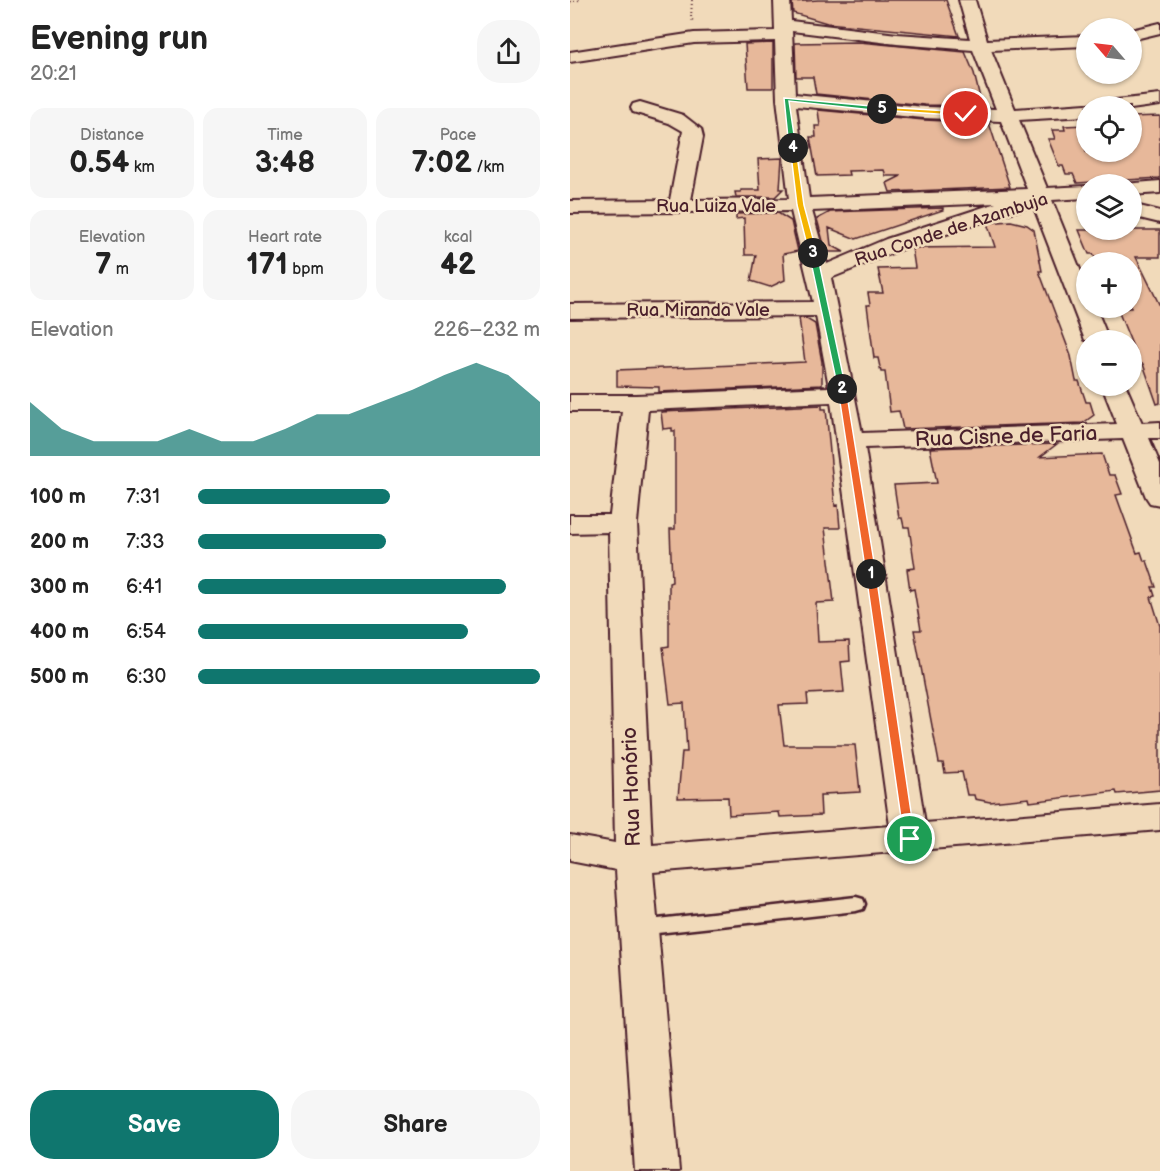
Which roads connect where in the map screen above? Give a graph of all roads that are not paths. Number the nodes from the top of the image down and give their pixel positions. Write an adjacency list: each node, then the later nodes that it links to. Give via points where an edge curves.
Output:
1 (782, 0): 4 (street)
2 (967, 0): 7 (street)
3 (1160, 28): 5 (street)
4 (784, 30): 7 (street); 8 (street, via 694,38); 9 (street)
5 (1142, 32)
6 (1076, 41): 7 (street)
7 (980, 45): 14 (street)
8 (570, 57)
9 (786, 99): 14 (street); 19 (street)
10 (1160, 100): 11 (street)
11 (1142, 102)
12 (640, 108): 20 (street, via 676,118 692,129)
13 (1076, 111): 14 (street)
14 (1007, 115): 18 (street)
15 (1160, 187): 16 (street)
16 (1142, 188)
17 (1076, 194): 18 (street, Rua Conde de Azambuja)
18 (1041, 195): 19 (street, Rua Luiza Vale); 24 (street, Rua Conde de Azambuja, via 894,244); 27 (street)
19 (800, 205): 20 (street, Rua Luiza Vale); 24 (street)
20 (679, 206): 21 (street, Rua Luiza Vale)
21 (570, 207)
22 (1142, 213): 23 (street)
23 (1160, 217)
24 (819, 275): 25 (street)
25 (826, 309): 26 (street, Rua Miranda Vale); 28 (street)
26 (570, 311)
27 (1093, 330)
28 (843, 394): 31 (street); 34 (street)
29 (1118, 396): 33 (street)
30 (570, 402): 31 (street)
31 (636, 403): 37 (street, Rua Honório)
32 (1160, 430): 33 (street, Rua Cisne de Faria)
33 (1131, 432): 34 (street, Rua Cisne de Faria); 35 (street)
34 (851, 441): 39 (street)
35 (1160, 497)
36 (570, 524): 37 (street)
37 (623, 524): 41 (street, Rua Honório)
38 (1160, 818): 39 (street)
39 (910, 839): 41 (street)
40 (570, 848): 41 (street)
41 (634, 860): 43 (street, Rua Honório)
42 (856, 904): 43 (lane)
43 (639, 928): 44 (street, Rua Honório)
44 (657, 1171)

